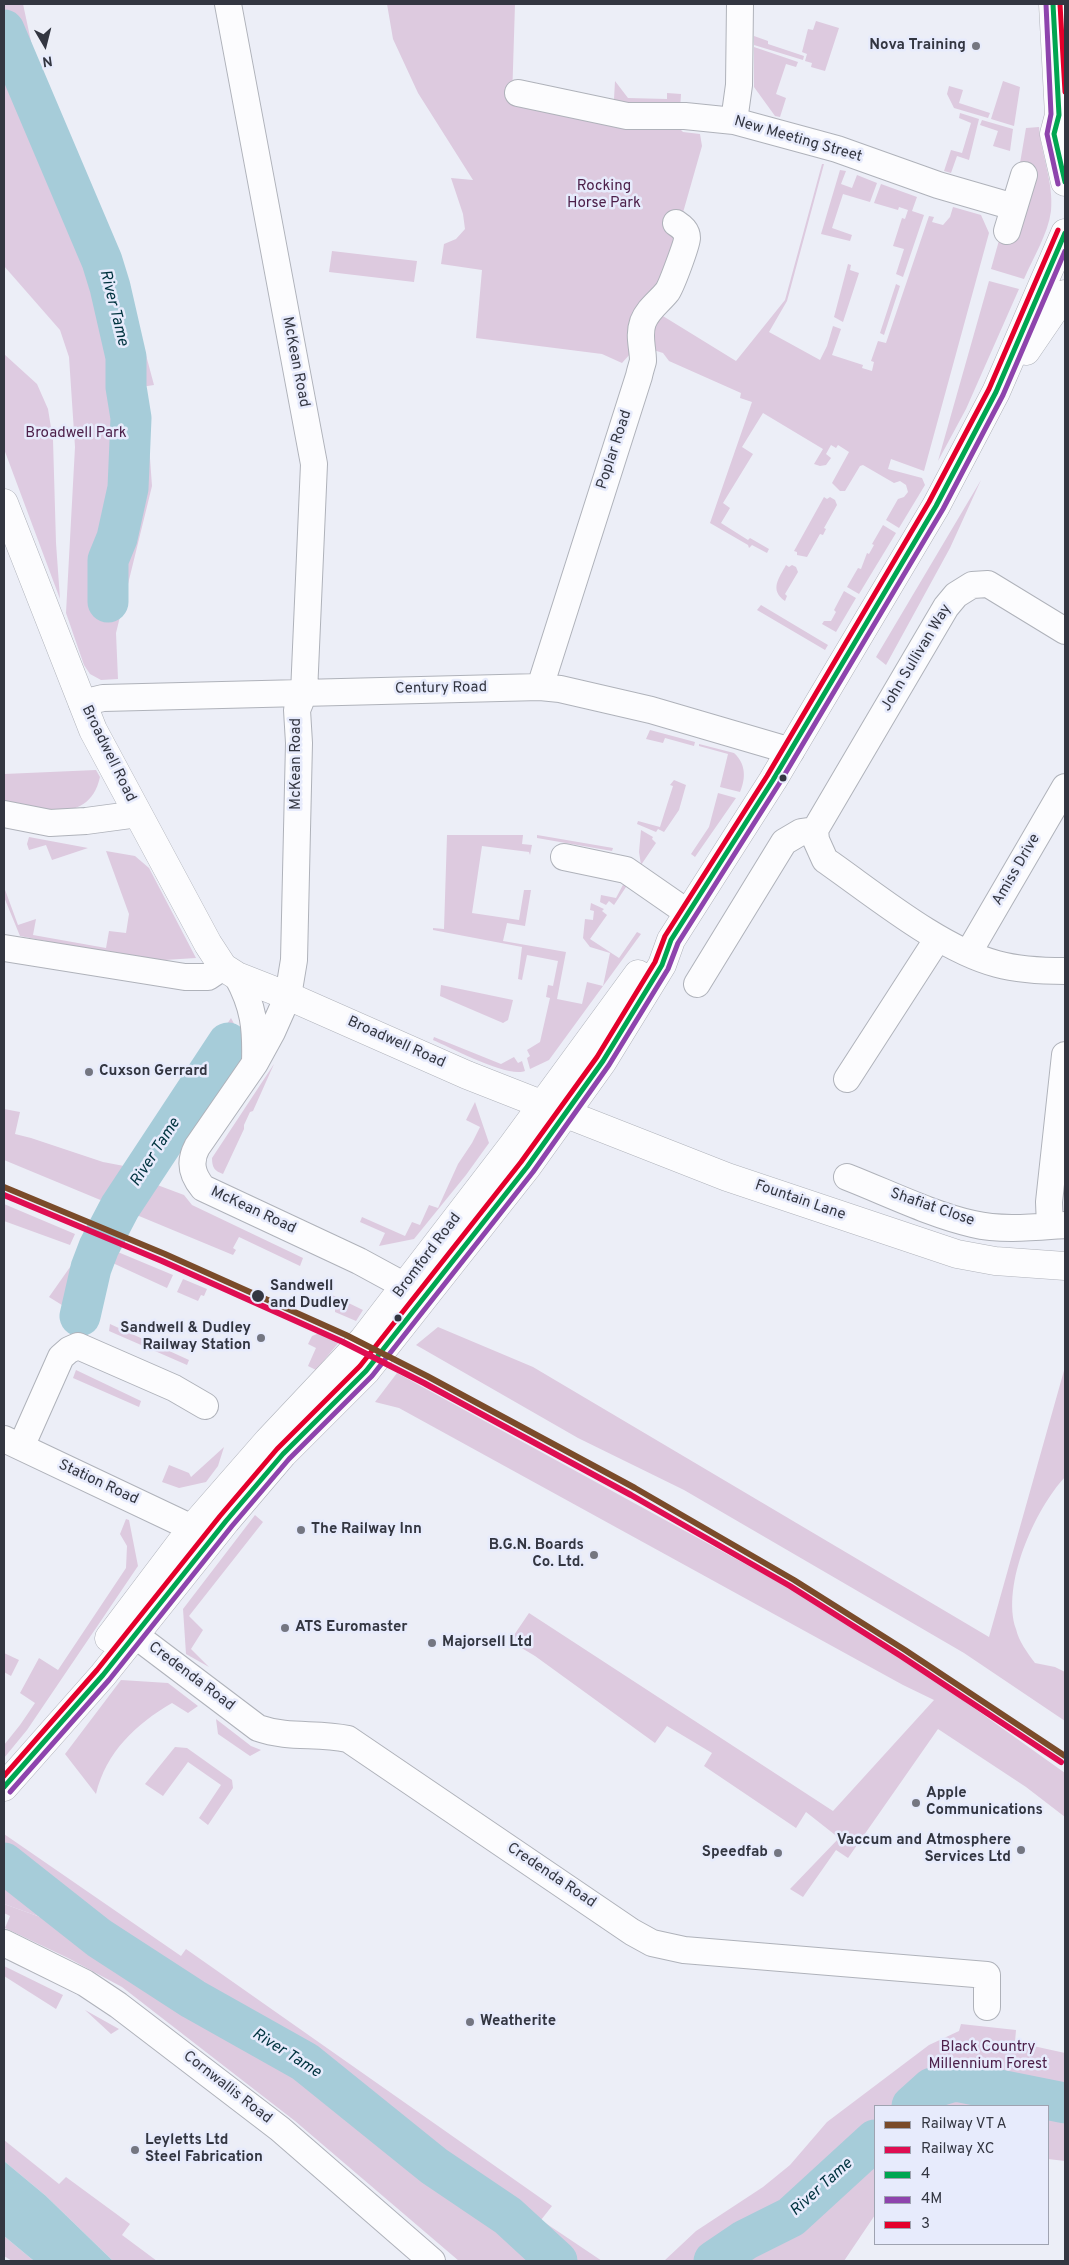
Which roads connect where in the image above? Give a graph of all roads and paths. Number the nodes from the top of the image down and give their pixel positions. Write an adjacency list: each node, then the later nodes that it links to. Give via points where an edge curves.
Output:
1 (228, 4): 16 (street, McKean Road, via 314,464)
2 (740, 4): 5 (street, via 739,85)
3 (1053, 4): 6 (main road)
4 (518, 93): 5 (street, New Meeting Street, via 627,116)
5 (734, 120): 7 (street, New Meeting Street, via 819,144 938,185 1011,219)
6 (1062, 120): 8 (main road, via 1054,134)
7 (1024, 175)
8 (1065, 182)
9 (676, 223): 15 (street, Poplar Road, via 686,232 685,248 673,282 650,310 640,332 643,361 639,376)
10 (1065, 233): 12 (main road, Bromford Road)
11 (1065, 294): 12 (main road, Bromford Road)
12 (996, 392): 18 (main road, Bromford Road, via 936,506)
13 (4, 503): 17 (main road, Broadwell Road)
14 (1065, 631): 22 (street, John Sullivan Way, via 988,584 972,586 956,595)
15 (540, 687): 16 (street, Century Road); 18 (street, Century Road, via 560,688 651,710)
16 (304, 693): 17 (street, Century Road, via 103,698); 31 (street, McKean Road, via 297,710 294,960)
17 (82, 703): 21 (main road, Broadwell Road)
18 (791, 751): 24 (main road, Bromford Road)
19 (1065, 787): 27 (street, Amiss Drive)
20 (4, 814): 21 (street, via 50,822)
21 (138, 814): 29 (main road, Broadwell Road, via 208,944)
22 (815, 830): 25 (street, via 825,860); 30 (street, via 801,832 784,842)
23 (564, 857): 24 (street, via 626,870)
24 (688, 912): 35 (main road, Bromford Road, via 670,940 651,957)
25 (938, 938): 27 (street); 34 (street)
26 (4, 948): 29 (street, via 185,977 208,977)
27 (969, 952): 28 (street, via 997,964 1036,971)
28 (1065, 971)
29 (230, 972): 31 (main road, Broadwell Road); 33 (street, via 249,997 256,1029)
30 (697, 984)
31 (288, 996): 33 (street, McKean Road); 35 (main road, Broadwell Road, via 467,1075)
32 (1065, 1055): 37 (street, Shafiat Close, via 1049,1202)
33 (255, 1063): 40 (street, McKean Road, via 192,1157 197,1181 203,1188)
34 (847, 1079)
35 (554, 1109): 38 (main road, Bromford Road, via 528,1167); 39 (main road, Fountain Lane, via 727,1177 957,1254 1012,1263); 40 (main road, Bromford Road)
36 (847, 1177): 37 (street, Shafiat Close, via 974,1224 1002,1228)
37 (1058, 1226)
38 (462, 1249): 40 (main road, via 446,1252 420,1286); 43 (main road, Bromford Road, via 366,1371)
39 (1065, 1266)
40 (405, 1286): 44 (main road, Bromford Road, via 351,1354 268,1441)
41 (206, 1406): 42 (street, via 174,1388 78,1346 61,1357)
42 (12, 1443): 44 (street, Station Road)
43 (279, 1459): 44 (main road, via 263,1462 206,1530); 45 (main road, Bromford Road)
44 (192, 1528): 45 (main road, via 201,1541); 46 (main road, Bromford Road)
45 (198, 1556): 46 (main road, Bromford Road)
46 (132, 1624): 47 (main road, Bromford Road, via 103,1675); 47 (main road, Bromford Road, via 100,1664 88,1667); 50 (street, Credenda Road, via 258,1728 274,1734 331,1735 348,1739 652,1943 684,1950 987,1975)
47 (30, 1755): 48 (main road, Bromford Road)
48 (4, 1787)
49 (4, 1943): 51 (street, Cornwallis Road, via 85,1983 118,2005 280,2129)
50 (987, 2007)
51 (432, 2261)

